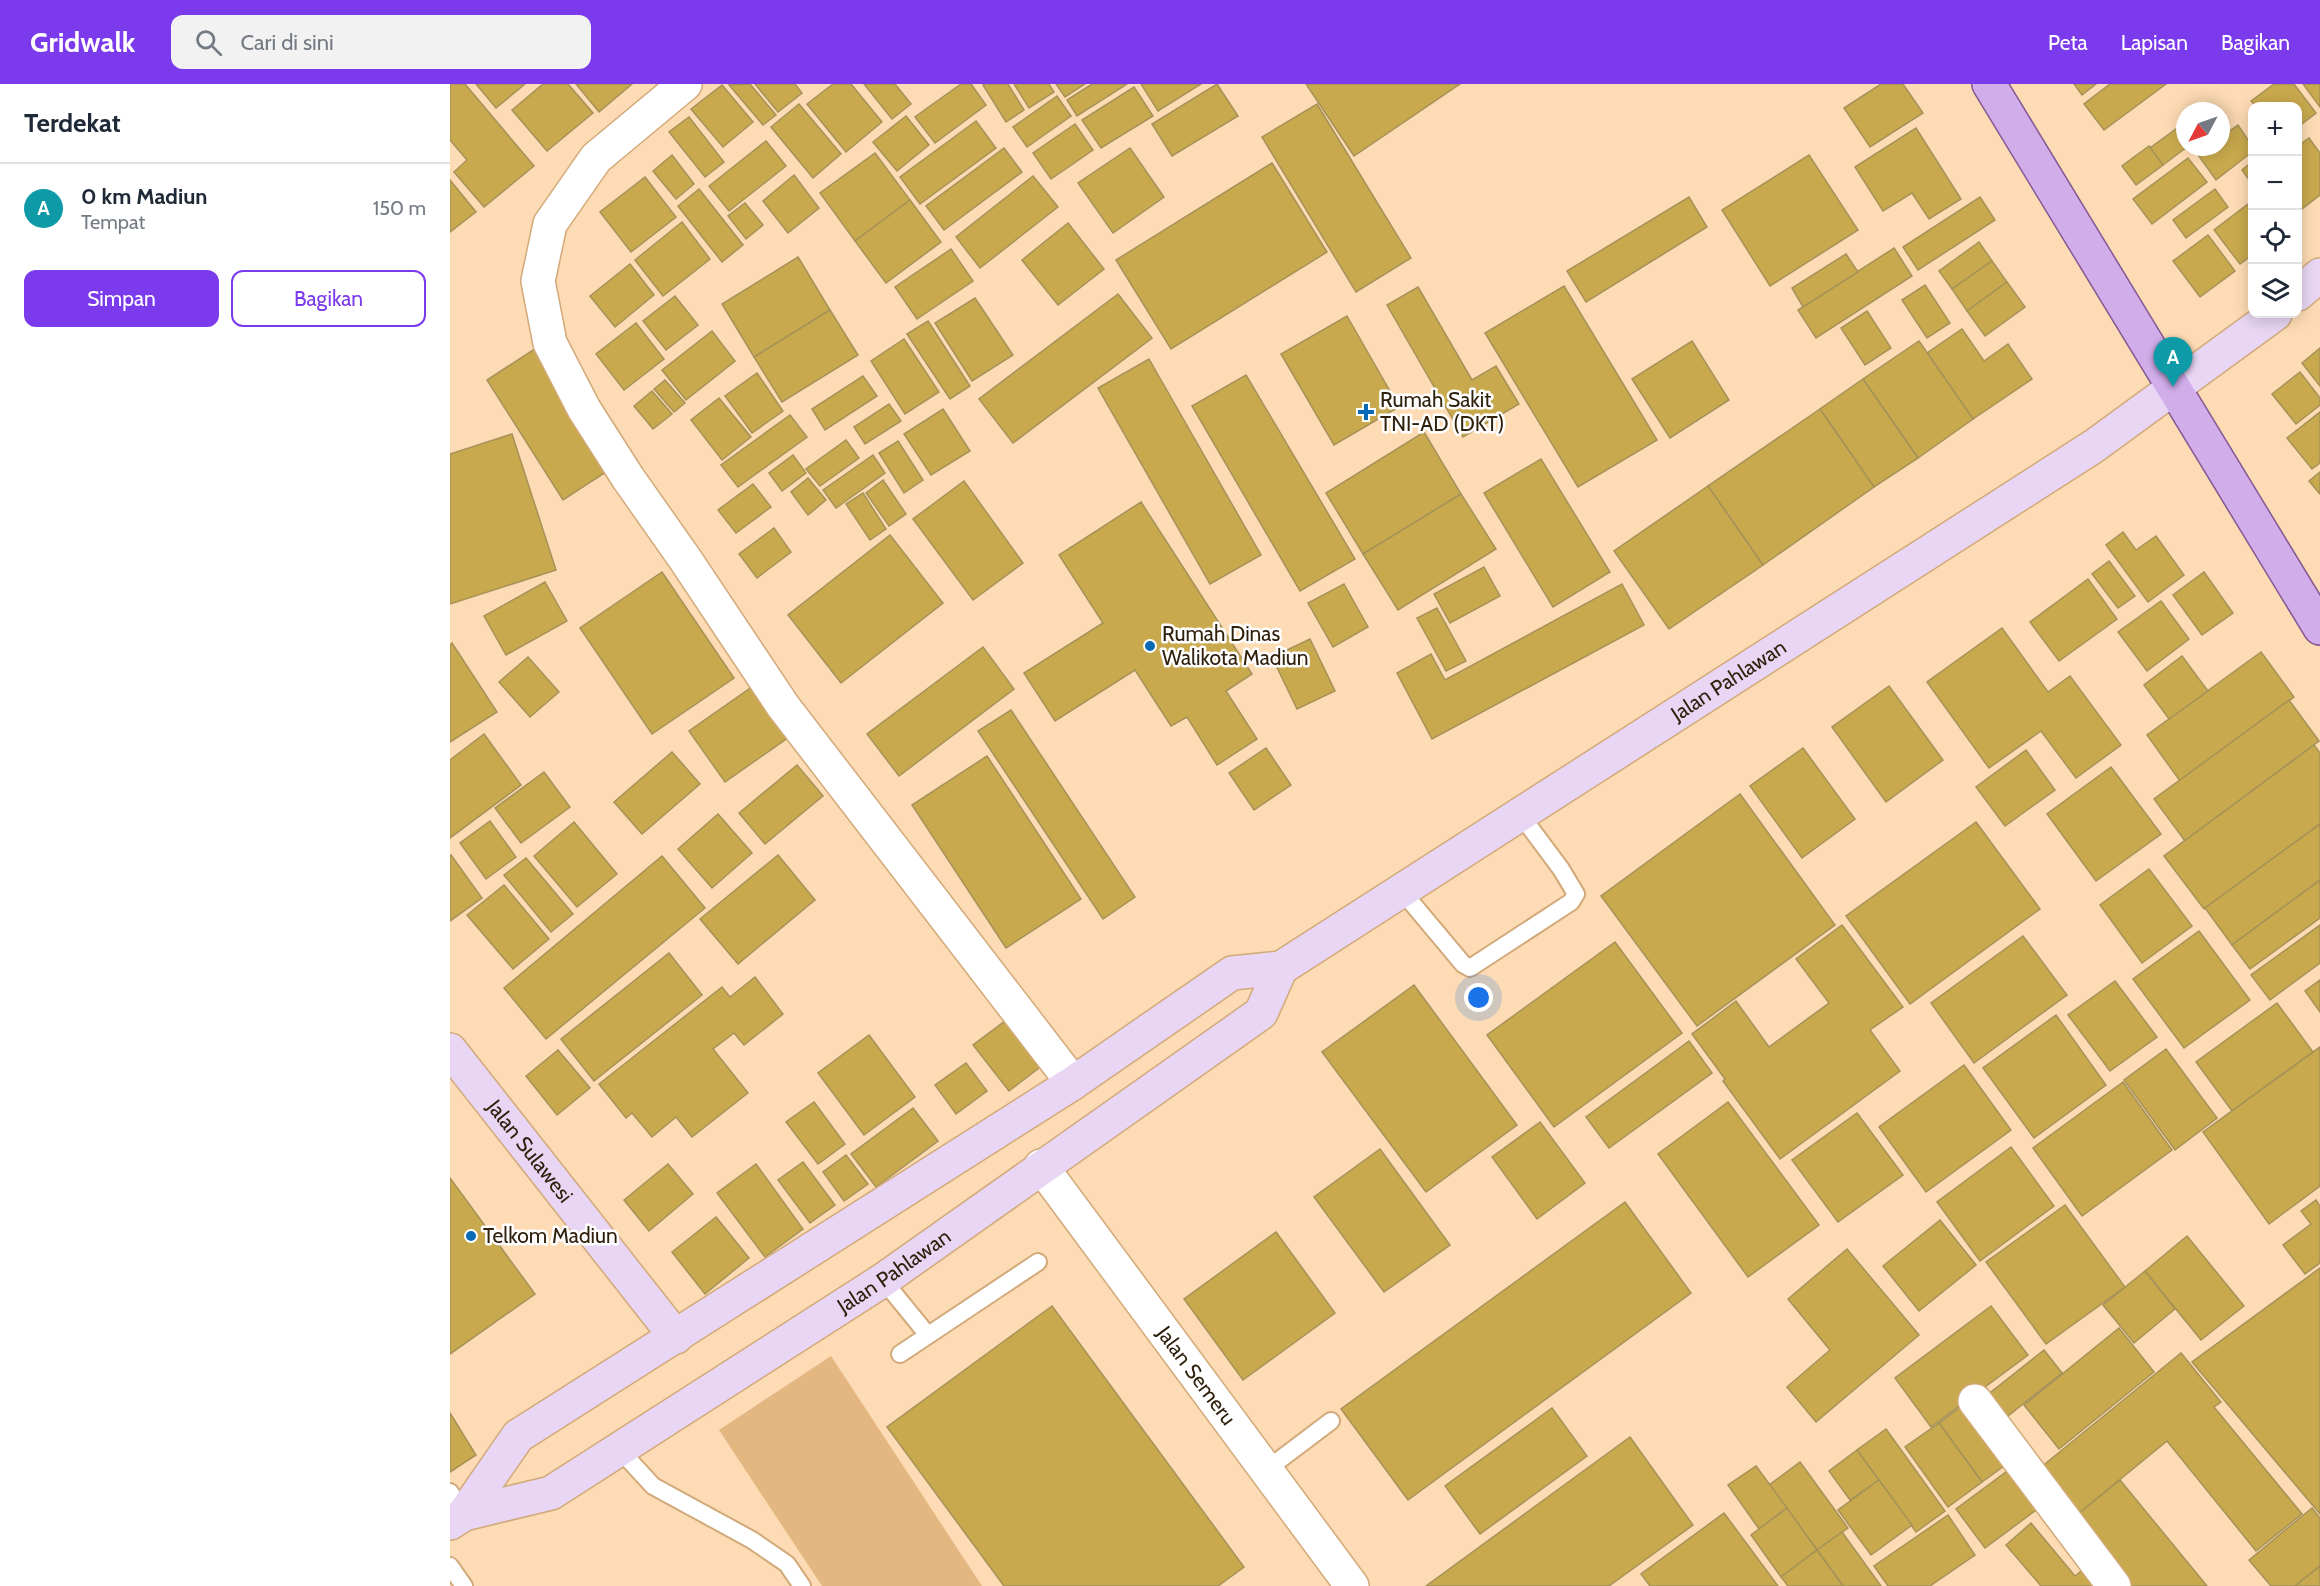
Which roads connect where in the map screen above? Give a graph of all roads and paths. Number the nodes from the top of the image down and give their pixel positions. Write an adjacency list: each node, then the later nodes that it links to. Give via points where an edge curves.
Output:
1 (685, 84): 12 (street, via 596,158 550,224 538,281 550,343 584,409 628,478 783,706)
2 (1989, 84): 6 (main road)
3 (2320, 275): 4 (main road)
4 (2302, 291)
5 (2269, 318): 6 (main road, Jalan Pahlawan)
6 (2172, 387): 7 (main road); 8 (main road, Jalan Pahlawan, via 2094,446)
7 (2320, 628)
8 (1520, 814): 9 (main road, Jalan Pahlawan); 9 (lane, via 1576,894 1571,902 1470,968)
9 (1401, 890): 10 (main road, Jalan Pahlawan)
10 (1281, 968): 12 (main road, Jalan Pahlawan, via 1232,973); 13 (main road, Jalan Pahlawan, via 1261,1013)
11 (450, 1050): 17 (main road, Jalan Sulawesi)
12 (1073, 1083): 17 (main road, Jalan Pahlawan)
13 (1041, 1166): 15 (main road, Jalan Pahlawan); 22 (street, Jalan Semeru)
14 (1038, 1262): 16 (lane)
15 (883, 1280): 16 (lane); 21 (main road, Jalan Pahlawan)
16 (927, 1334): 18 (lane)
17 (676, 1337): 23 (main road, Jalan Pahlawan, via 518,1436)
18 (900, 1354)
19 (1976, 1401): 28 (street)
20 (1331, 1421): 22 (lane)
21 (619, 1449): 23 (main road, Jalan Pahlawan, via 551,1493); 26 (lane, via 653,1486 752,1540 787,1564)
22 (1266, 1470): 27 (street, Jalan Semeru)
23 (455, 1510)
24 (450, 1566): 25 (lane)
25 (464, 1586)
26 (802, 1586)
27 (1352, 1586)
28 (2114, 1586)

